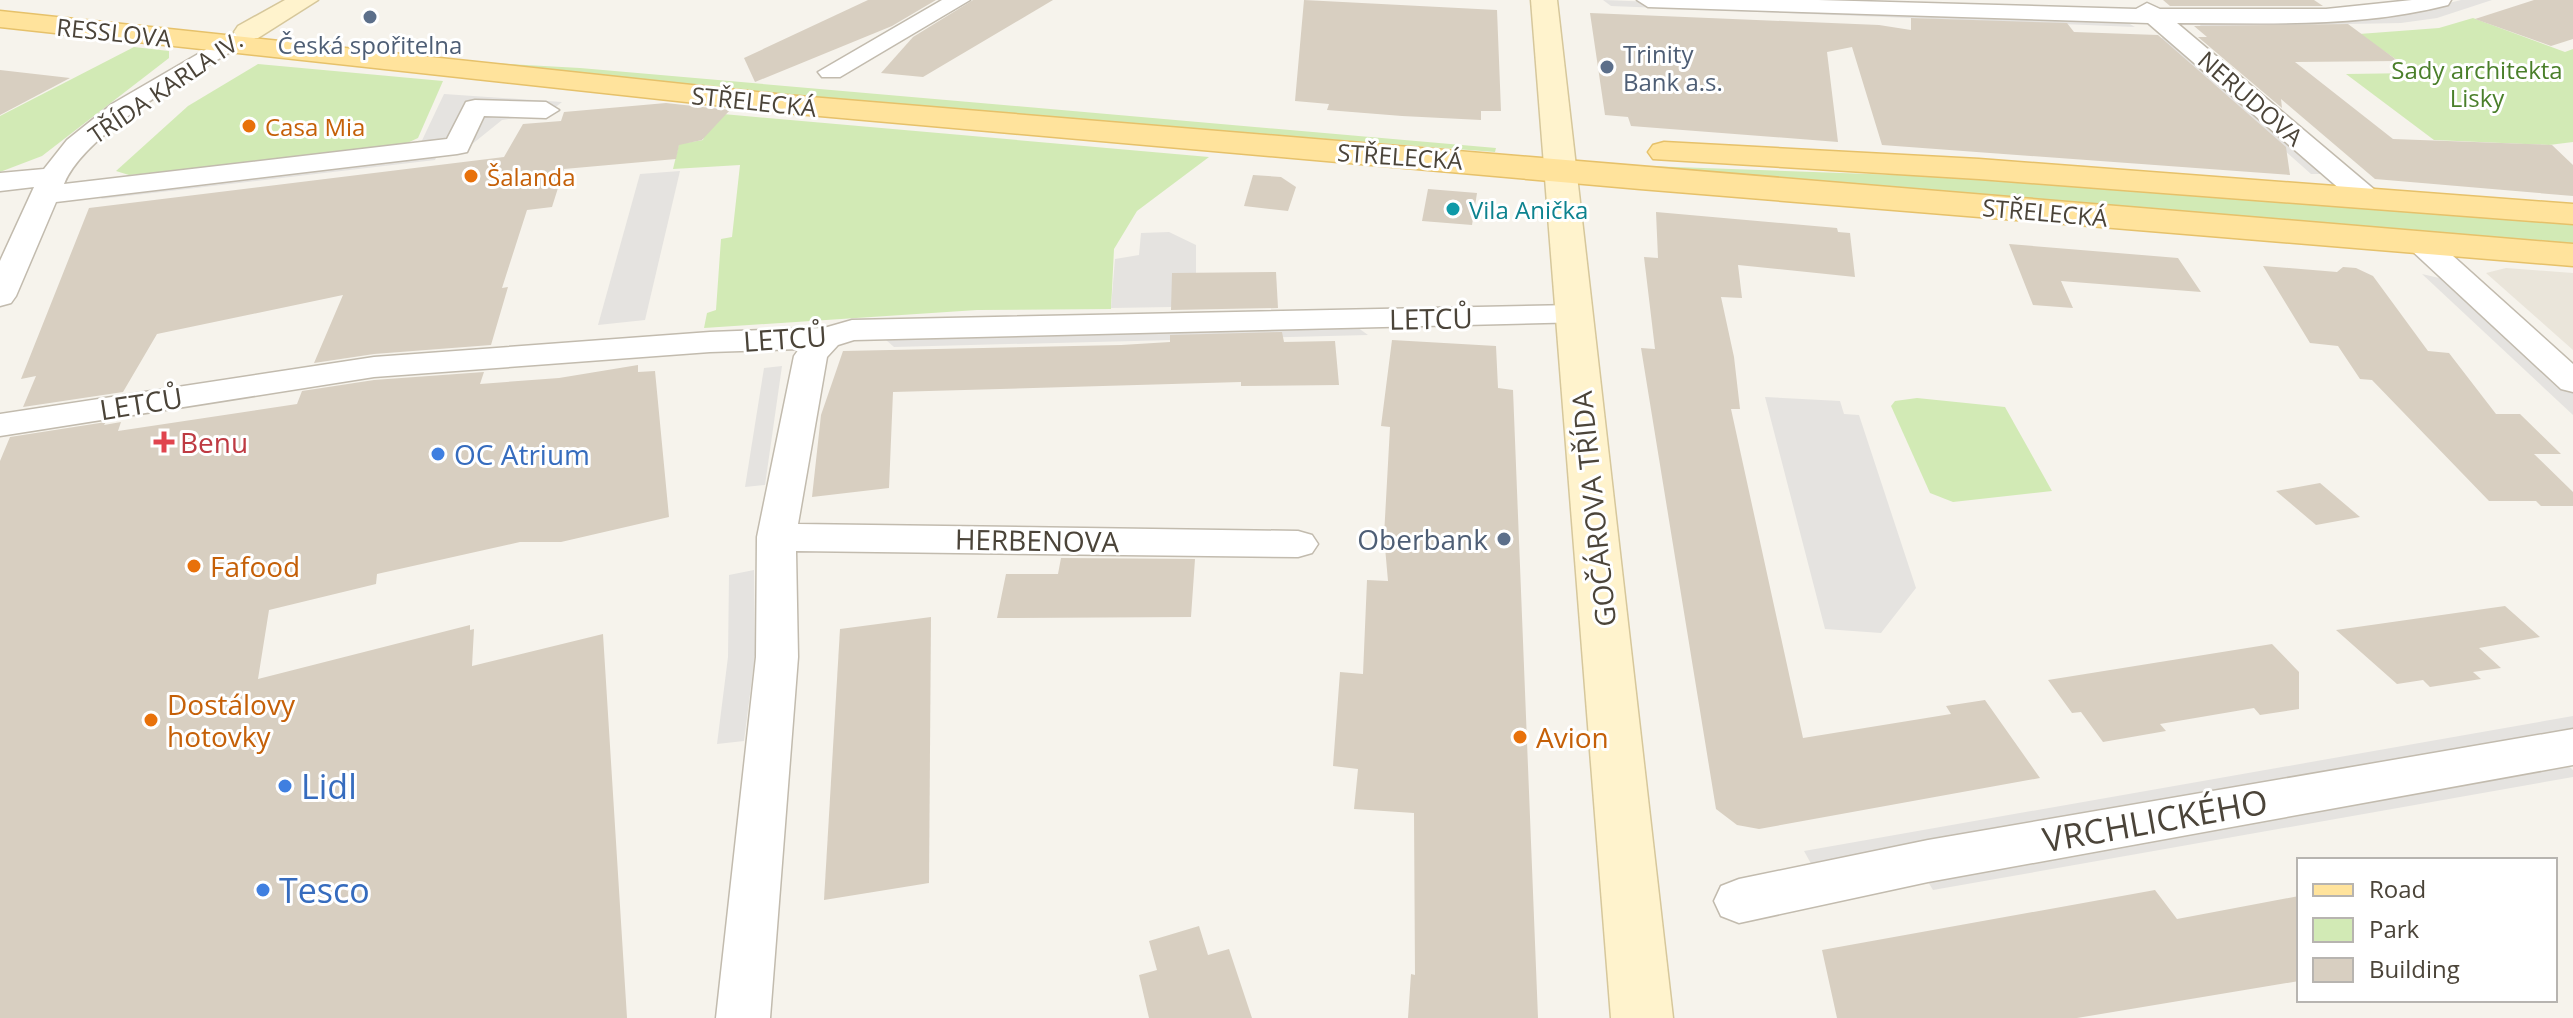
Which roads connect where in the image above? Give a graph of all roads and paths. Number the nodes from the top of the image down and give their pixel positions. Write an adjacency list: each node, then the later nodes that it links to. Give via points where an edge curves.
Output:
1 (305, 0): 10 (street, TŘÍDA KARLA IV.)
2 (959, 0): 11 (street)
3 (1544, 0): 14 (street, GOČÁROVA TŘÍDA)
4 (1648, 0): 6 (street)
5 (2440, 0): 8 (street, via 2354,15)
6 (1722, 1): 8 (street)
7 (0, 6): 10 (main road, RESSLOVA)
8 (2145, 8): 17 (street, NERUDOVA)
9 (0, 19): 10 (main road, RESSLOVA)
10 (238, 38): 13 (main road, STŘELECKÁ); 14 (main road, STŘELECKÁ, via 762,102); 16 (street, TŘÍDA KARLA IV., via 97,128)
11 (831, 72)
12 (546, 110): 16 (street, via 475,108 457,146)
13 (1423, 131)
14 (1549, 151): 17 (main road, STŘELECKÁ); 19 (main road, STŘELECKÁ); 22 (street, GOČÁROVA TŘÍDA)
15 (0, 182): 16 (street)
16 (49, 186): 21 (street, TŘÍDA KARLA IV.)
17 (2366, 197): 18 (main road, STŘELECKÁ)
18 (2573, 214)
19 (2421, 243): 20 (main road, STŘELECKÁ); 24 (street)
20 (2573, 255)
21 (0, 296)
22 (1574, 315): 23 (street, LETCŮ, via 852,330); 31 (street, GOČÁROVA TŘÍDA)
23 (826, 338): 25 (street, LETCŮ, via 374,367); 26 (street, via 811,356)
24 (2573, 382)
25 (0, 425)
26 (776, 537): 27 (street, HERBENOVA); 30 (street, via 777,657)
27 (1298, 544)
28 (2573, 747): 29 (street, VRCHLICKÉHO, via 1928,861)
29 (1739, 901)
30 (743, 1018)
31 (1642, 1018)

